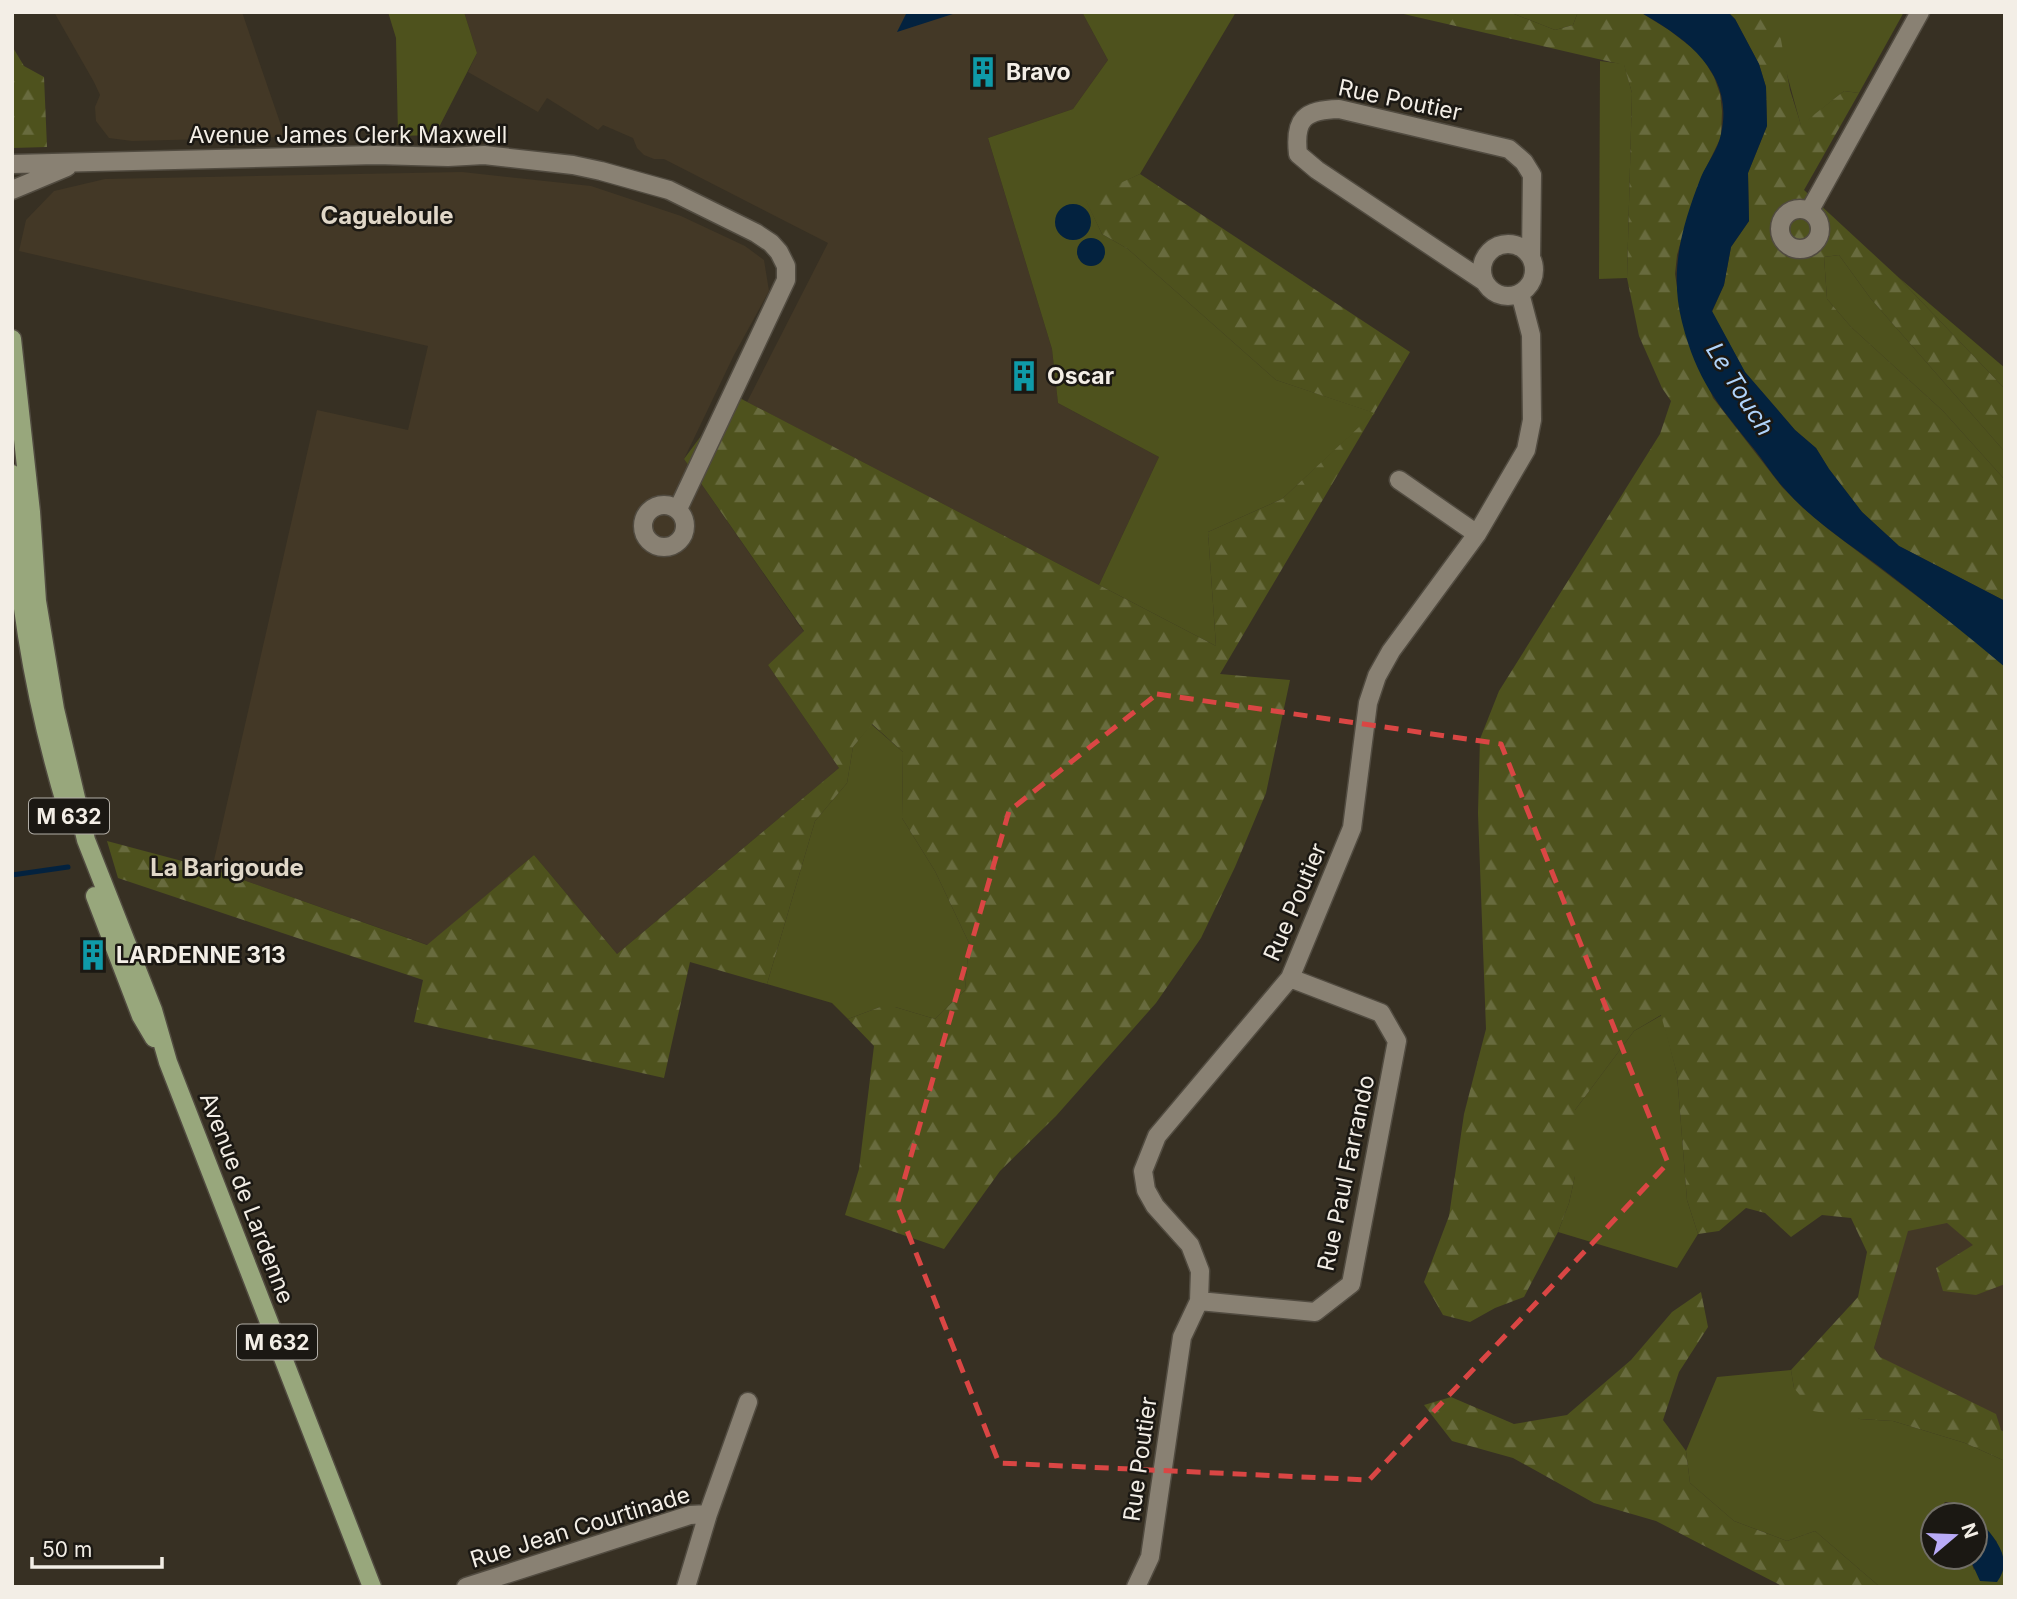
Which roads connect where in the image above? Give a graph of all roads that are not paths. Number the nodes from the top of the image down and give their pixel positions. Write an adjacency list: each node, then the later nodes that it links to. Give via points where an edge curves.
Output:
1 (1920, 12): 5 (street)
2 (76, 163): 3 (street, Avenue James Clerk Maxwell); 4 (street, Avenue James Clerk Maxwell); 12 (street, Avenue James Clerk Maxwell, via 484,155 573,165 669,190 755,233 779,252 786,280)
3 (12, 164)
4 (12, 190)
5 (1810, 210)
6 (1531, 256): 7 (street, via 1509,243 1496,246 1482,268); 7 (street, Rue Poutier, via 1532,175 1509,149 1339,109 1317,109 1306,116 1296,134 1298,154); 8 (street, Rue Poutier, via 1535,270)
7 (1485, 282): 8 (street, Rue Poutier, via 1507,296)
8 (1520, 293): 13 (street, Rue Poutier, via 1531,335 1532,420 1526,450)
9 (12, 339): 14 (main road, Avenue de Lardenne / M 632, via 23,431)
10 (12, 474): 14 (main road, Avenue de Lardenne / M 632)
11 (1399, 480): 13 (street)
12 (678, 509)
13 (1477, 534): 15 (street, Rue Poutier, via 1377,676 1368,703 1352,828)
14 (21, 555): 19 (main road, Avenue de Lardenne / M 632, via 32,668 49,751 75,836 108,933 141,1016 168,1062)
15 (1290, 978): 16 (street, Rue Poutier, via 1157,1136 1143,1171 1155,1206 1190,1245 1200,1271); 16 (street, Rue Paul Farrando, via 1381,1013 1397,1041 1351,1284 1315,1312)
16 (1199, 1301): 22 (street, Rue Poutier, via 1182,1337 1150,1557)
17 (748, 1402): 18 (street)
18 (708, 1514): 20 (street, Rue Jean Courtinade, via 690,1515); 21 (street)
19 (372, 1587)
20 (466, 1587)
21 (686, 1587)
22 (1136, 1587)

